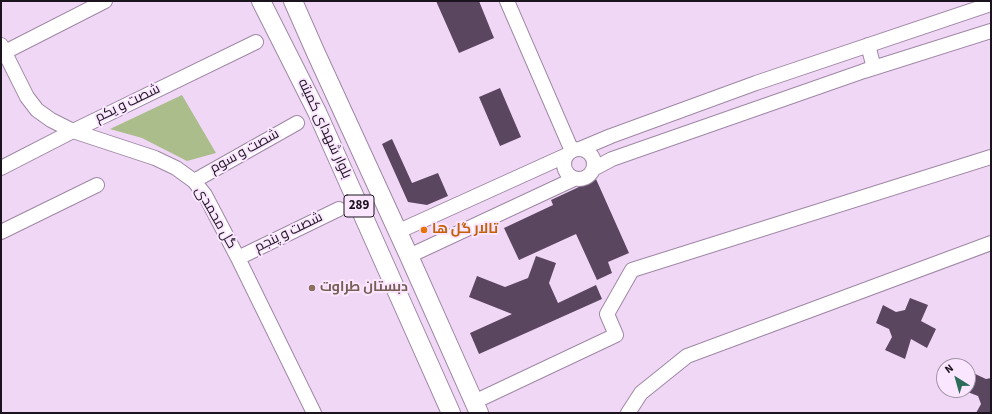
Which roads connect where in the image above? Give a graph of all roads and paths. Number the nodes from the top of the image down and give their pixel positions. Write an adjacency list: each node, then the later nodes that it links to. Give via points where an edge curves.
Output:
1 (105, 1): 9 (street)
2 (261, 1): 28 (main road, بلوار شهدای کمیته / 289, via 317,112)
3 (293, 1): 22 (main road, بلوار شهدای کمیته / 289)
4 (507, 1): 13 (street)
5 (991, 4): 8 (street)
6 (991, 31): 10 (street)
7 (256, 42): 12 (street, شصت و یکم)
8 (868, 45): 10 (street); 13 (street, via 756,82)
9 (2, 50): 12 (street, گل محمدی, via 27,97 37,110)
10 (874, 68): 16 (street, via 612,159)
11 (297, 123): 18 (street, شصت و سوم)
12 (73, 131): 15 (street, شصت و یکم); 18 (street, گل محمدی, via 156,158)
13 (573, 151): 16 (street, via 586,150 590,153); 17 (street, via 565,159 564,169); 22 (street)
14 (991, 157): 26 (street, via 632,270 607,314 616,335)
15 (1, 168)
16 (595, 168): 17 (street, via 584,179)
17 (574, 179): 24 (street)
18 (194, 181): 25 (street, گل محمدی, via 205,195)
19 (97, 185): 21 (street)
20 (339, 209): 25 (street, شصت و پنجم)
21 (1, 232)
22 (397, 232): 24 (main road, بلوار شهدای کمیته / 289)
23 (991, 243): 29 (street, via 687,356 641,393)
24 (409, 256): 26 (main road, بلوار شهدای کمیته / 289)
25 (238, 258): 27 (street, گل محمدی)
26 (476, 407)
27 (314, 413)
28 (451, 413)
29 (628, 413)

